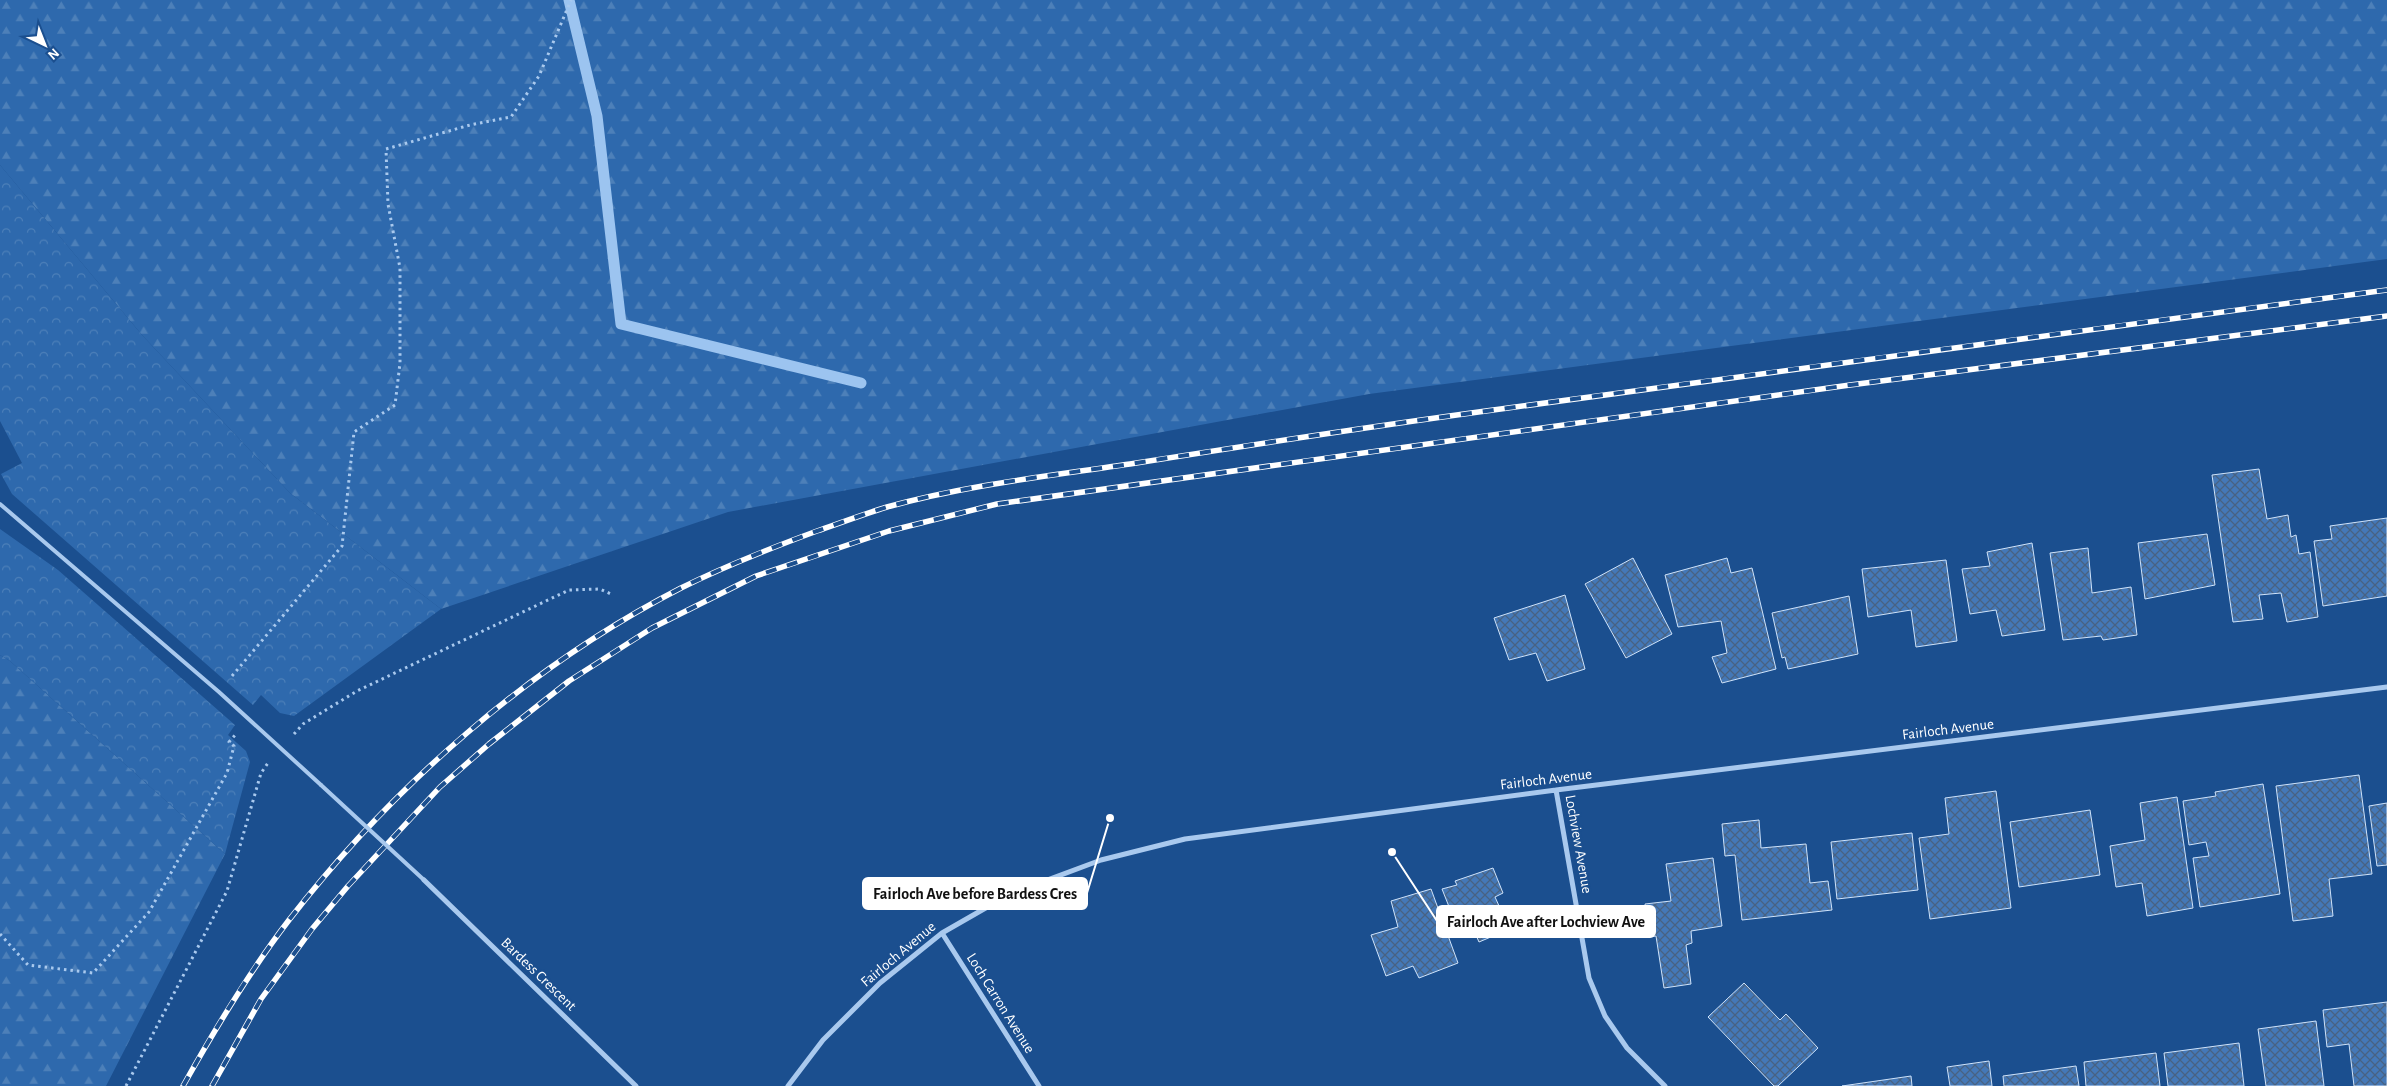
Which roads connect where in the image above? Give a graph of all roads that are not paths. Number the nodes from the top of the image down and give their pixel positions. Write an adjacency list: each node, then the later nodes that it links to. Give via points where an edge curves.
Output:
1 (0, 504): 4 (lane, bridge, via 250,719)
2 (2387, 688): 3 (street, Fairloch Avenue)
3 (1556, 790): 5 (street, Fairloch Avenue, via 1185,839 1101,860 1010,894); 9 (street, Lochview Avenue, via 1589,978 1604,1016 1626,1048)
4 (424, 880): 6 (street, Bardess Crescent)
5 (942, 933): 7 (street, Fairloch Avenue, via 880,983 823,1040); 8 (street, Loch Carron Avenue)
6 (636, 1086)
7 (788, 1086)
8 (1039, 1086)
9 (1665, 1086)

